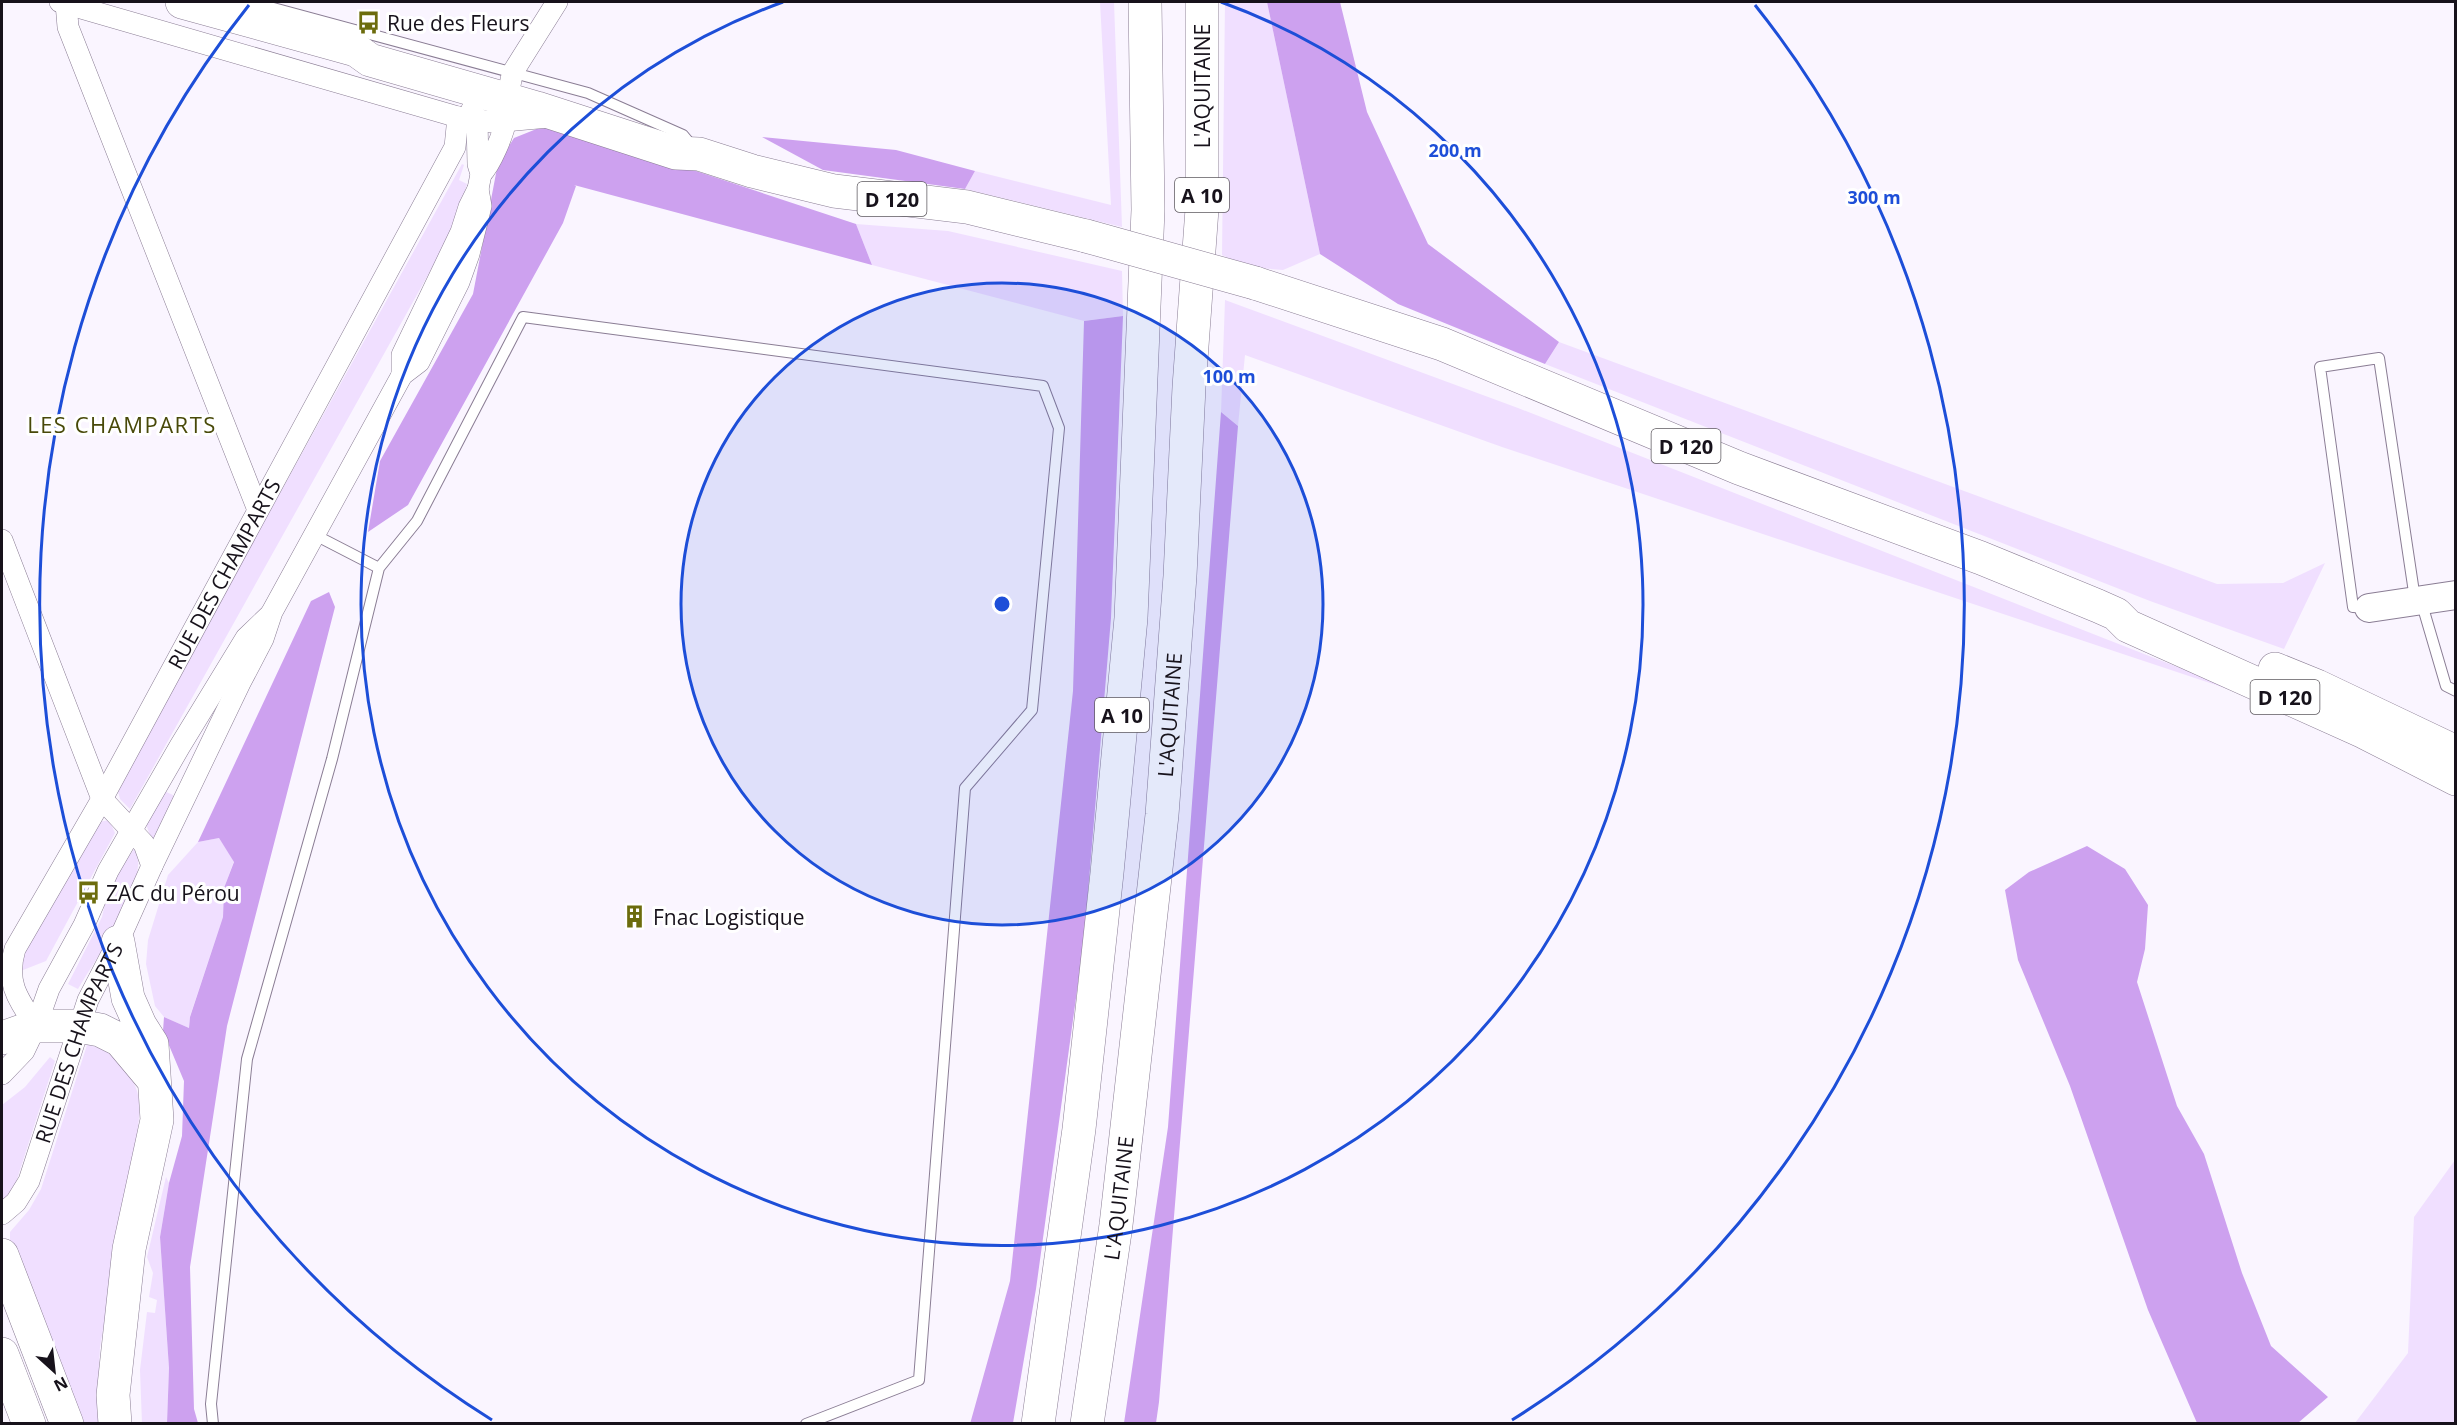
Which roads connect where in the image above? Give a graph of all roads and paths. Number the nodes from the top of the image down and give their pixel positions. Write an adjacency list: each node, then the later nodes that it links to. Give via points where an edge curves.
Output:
1 (63, 2): 10 (street); 13 (street, via 68,27)
2 (182, 2): 7 (main road, D 120)
3 (251, 2): 9 (lane)
4 (557, 2): 9 (street)
5 (1145, 2): 42 (main road, A 10, via 1148,210 1131,618 1079,1129)
6 (1202, 2): 43 (main road, L'AQUITAINE / A 10, via 1202,209 1162,815 1116,1226)
7 (356, 50): 8 (main road, via 370,60); 9 (main road, D 120, via 374,48)
8 (456, 84): 9 (main road); 10 (street, RUE DES CHAMPARTS, via 467,97)
9 (509, 95): 10 (street); 11 (main road, via 676,153); 11 (main road, D 120, via 680,140); 12 (street, via 488,168)
10 (467, 119): 12 (street, RUE DES CHAMPARTS, via 479,150); 13 (street, RUE DES CHAMPARTS)
11 (699, 154): 21 (main road, D 120, bridge, via 834,191 967,207 1255,283 1442,345 1739,468 1981,558)
12 (480, 181): 14 (street, RUE DES CHAMPARTS, via 479,216 459,282 418,362 402,375)
13 (258, 510): 25 (street, RUE DES CHAMPARTS)
14 (315, 535): 16 (lane); 20 (street, RUE DES CHAMPARTS)
15 (2, 540): 25 (street)
16 (379, 568): 40 (lane, via 332,759 247,1059 211,1404); 41 (lane, via 417,521 523,317 1043,386 1059,428 1032,710 965,788 919,1380)
17 (2456, 595): 18 (street)
18 (2418, 602): 19 (street); 19 (lane, via 2379,358 2320,367 2353,607); 22 (lane, via 2446,686)
19 (2368, 608)
20 (272, 612): 26 (street, RUE DES CHAMPARTS, via 246,638); 27 (street, RUE DES CHAMPARTS, via 263,639)
21 (2116, 614): 23 (main road, D 120, via 2137,614 2317,686); 24 (main road, D 120, via 2128,626 2364,732)
22 (2456, 691)
23 (2456, 752)
24 (2456, 779)
25 (102, 799): 26 (street); 29 (street, RUE DES CHAMPARTS, via 15,949 10,972 12,984)
26 (132, 831): 27 (street, via 144,844); 29 (street, RUE DES CHAMPARTS, via 49,989)
27 (152, 866): 28 (street, RUE DES CHAMPARTS)
28 (118, 942): 30 (street, RUE DES CHAMPARTS); 33 (main road, via 128,998 152,1044)
29 (36, 1026): 30 (main road); 31 (main road); 32 (street, RUE DES CHAMPARTS, via 24,1051)
30 (78, 1026): 33 (main road, via 100,1030 120,1040); 34 (street, RUE DES CHAMPARTS, via 29,1181 16,1202)
31 (2, 1038)
32 (2, 1074)
33 (156, 1084): 39 (main road, via 157,1120 129,1249 113,1395)
34 (2, 1214)
35 (2, 1255): 38 (main road)
36 (2, 1354): 37 (main road)
37 (28, 1424)
38 (67, 1424)
39 (116, 1424)
40 (213, 1424)
41 (806, 1424)
42 (1038, 1424)
43 (1087, 1424)

